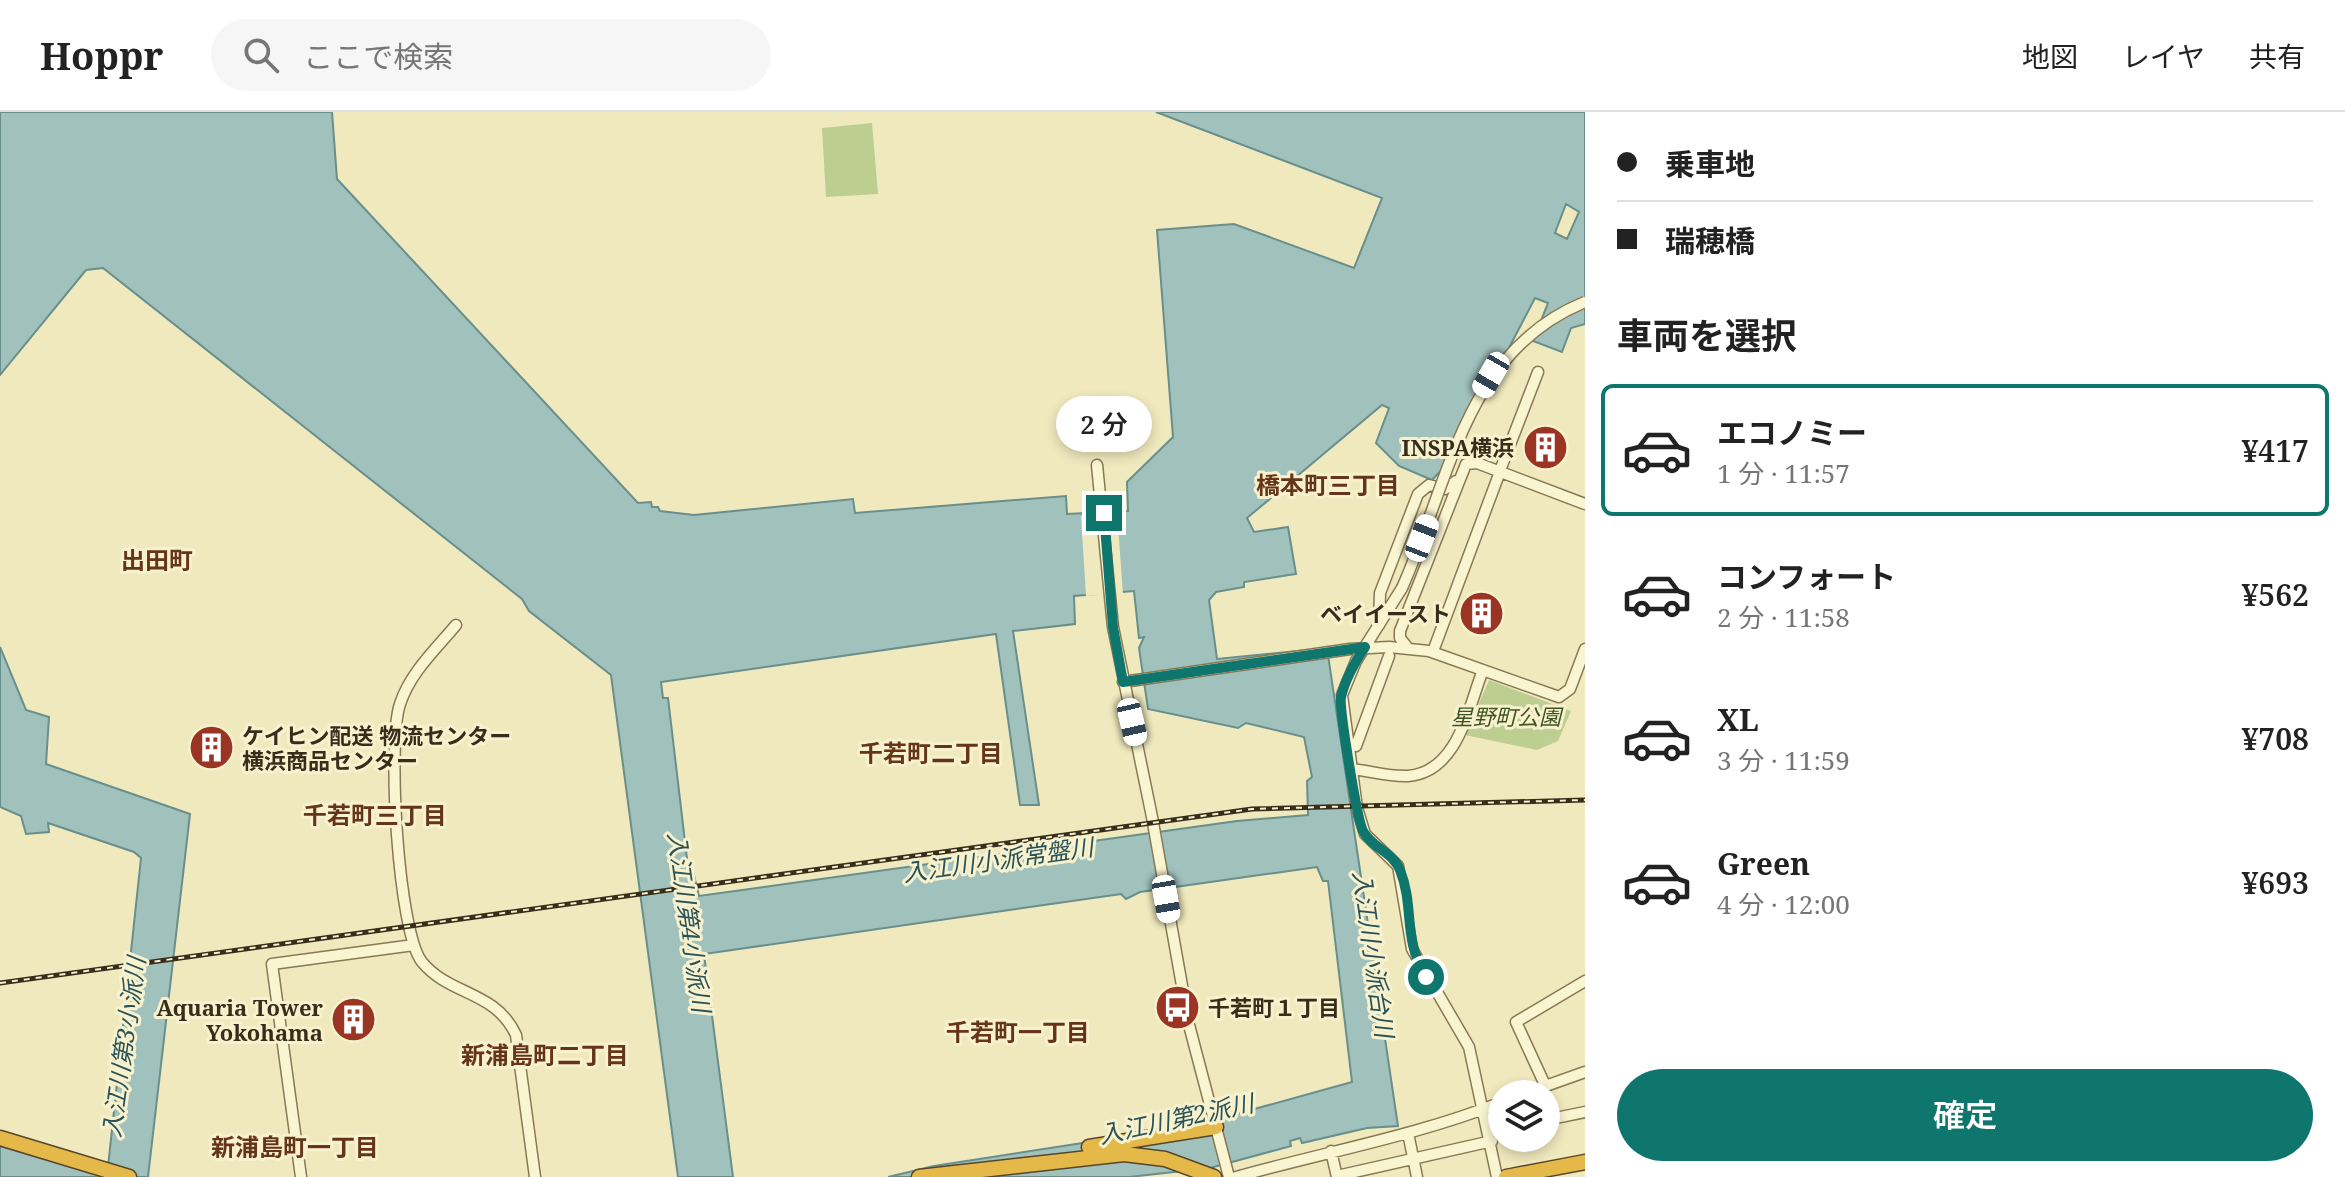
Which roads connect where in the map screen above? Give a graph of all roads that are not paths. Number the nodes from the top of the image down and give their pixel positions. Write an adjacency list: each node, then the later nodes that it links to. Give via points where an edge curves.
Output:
1 (1585, 302): 9 (street, bridge, via 1522,340 1491,375 1467,421 1402,588)
2 (1538, 372): 10 (street)
3 (1097, 465): 16 (street)
4 (1456, 481): 5 (street); 6 (street); 7 (street, via 1463,467 1475,463)
5 (1445, 489): 6 (street); 9 (street, via 1429,485 1418,494 1380,593)
6 (1449, 501): 12 (street, via 1400,631)
7 (1585, 504)
8 (456, 625): 19 (street, via 411,678 394,727 397,834)
9 (1379, 627): 11 (street)
10 (1435, 646)
11 (1365, 647): 12 (street); 16 (street); 18 (street, via 1342,695)
12 (1408, 648): 15 (street)
13 (1585, 649): 15 (street, via 1570,689 1561,696)
14 (1389, 656): 17 (street)
15 (1483, 670): 18 (street, via 1454,745 1439,763 1406,776)
16 (1123, 682): 29 (street, via 1189,1025)
17 (1356, 746)
18 (1352, 769): 25 (street, via 1361,826 1393,858 1403,878 1410,941 1466,1039)
19 (414, 945): 44 (street, via 272,964); 45 (street, via 436,974 507,1016 516,1035)
20 (1585, 981): 22 (street, via 1517,1020)
21 (1585, 1072): 23 (street)
22 (1543, 1080)
23 (1560, 1080)
24 (1488, 1107): 25 (street)
25 (1484, 1109): 28 (street); 30 (street)
26 (1585, 1112): 27 (street)
27 (1560, 1117)
28 (1488, 1125)
29 (1216, 1127): 38 (street); 40 (highway, via 997,1158)
30 (1408, 1133): 34 (street); 36 (street)
31 (0, 1138): 43 (highway)
32 (1488, 1138): 36 (street)
33 (0, 1146): 42 (highway)
34 (1331, 1151): 41 (street); 50 (street)
35 (1493, 1152): 52 (street)
36 (1413, 1160): 41 (street); 51 (street)
37 (1585, 1162): 53 (highway)
38 (1228, 1171)
39 (1585, 1172): 54 (highway)
40 (935, 1174): 46 (highway); 49 (highway, via 1124,1154 1165,1159)
41 (1337, 1176)
42 (97, 1177)
43 (129, 1177)
44 (301, 1177)
45 (535, 1177)
46 (919, 1177)
47 (972, 1177): 48 (highway, via 1122,1164)
48 (1190, 1177)
49 (1214, 1177)
50 (1236, 1177)
51 (1417, 1177)
52 (1497, 1177)
53 (1506, 1177)
54 (1558, 1177)

